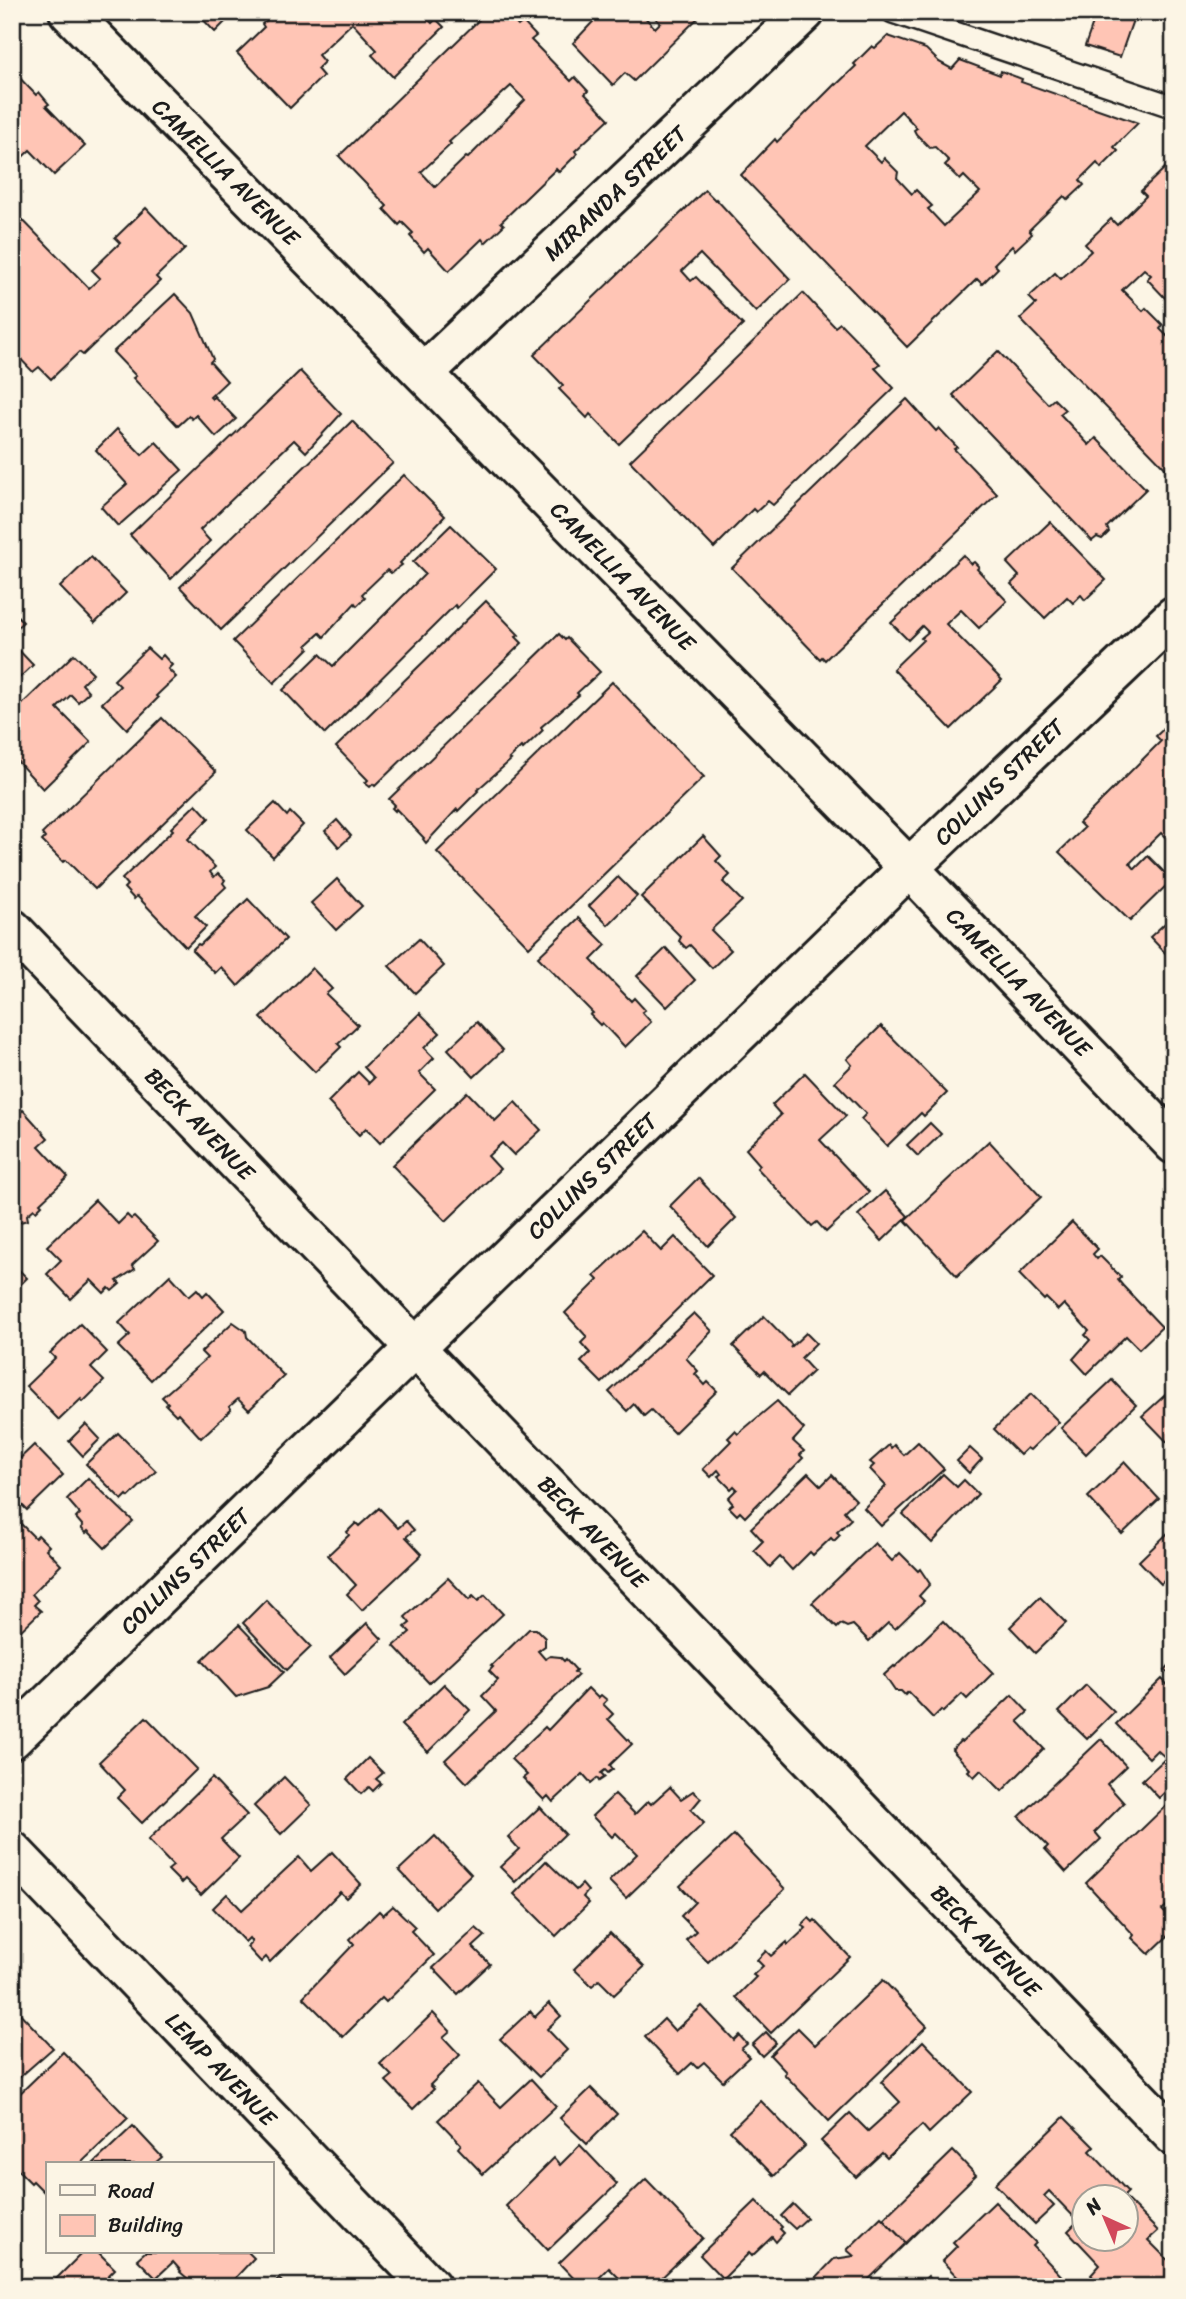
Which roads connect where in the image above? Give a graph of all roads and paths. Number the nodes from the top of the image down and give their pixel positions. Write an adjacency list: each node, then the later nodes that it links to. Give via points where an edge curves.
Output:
1 (69, 12): 5 (street, CAMELLIA AVENUE)
2 (805, 12): 5 (street, MIRANDA STREET)
3 (893, 12): 4 (lane)
4 (1174, 107)
5 (424, 373): 7 (street, CAMELLIA AVENUE)
6 (1174, 616): 7 (street, COLLINS STREET)
7 (909, 868): 9 (street, CAMELLIA AVENUE); 10 (street, COLLINS STREET)
8 (12, 929): 10 (street, BECK AVENUE)
9 (1174, 1144)
10 (416, 1348): 11 (street, COLLINS STREET); 13 (street, BECK AVENUE)
11 (12, 1739)
12 (12, 1851): 14 (street, LEMP AVENUE)
13 (1174, 2136)
14 (430, 2287)

